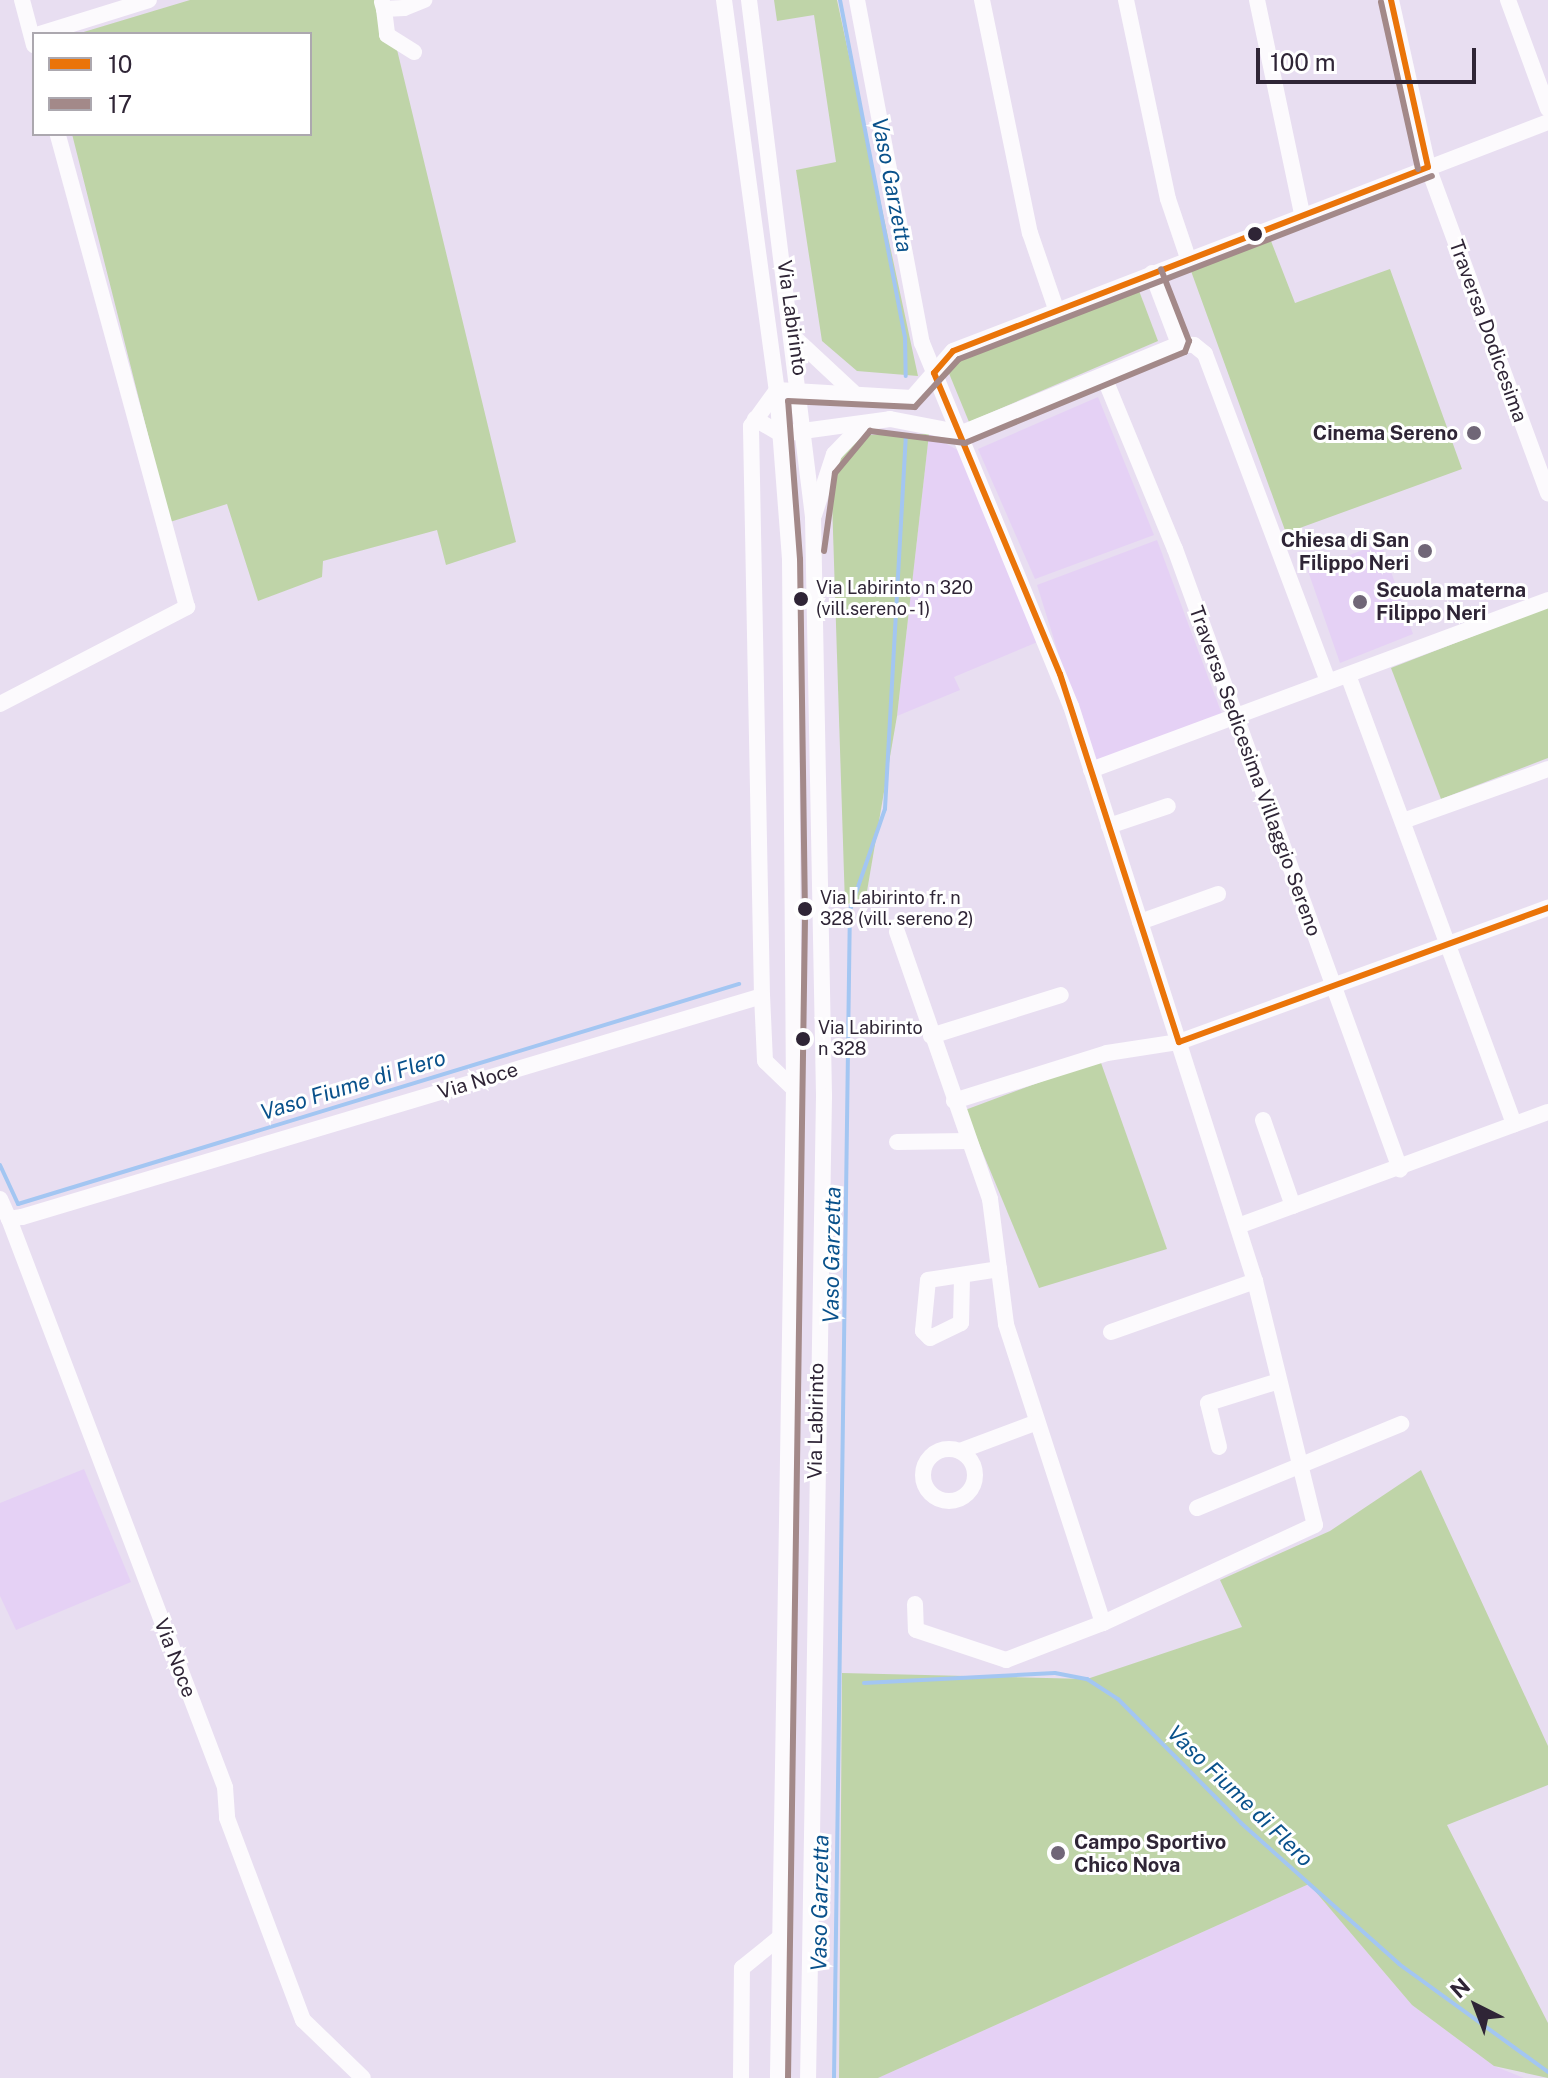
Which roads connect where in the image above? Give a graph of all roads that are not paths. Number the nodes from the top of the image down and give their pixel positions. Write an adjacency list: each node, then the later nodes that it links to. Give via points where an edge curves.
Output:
1 (22, 0): 13 (street)
2 (149, 0): 14 (street)
3 (424, 0): 12 (street)
4 (724, 0): 29 (street, Via Labirinto)
5 (749, 0): 24 (street, Via Labirinto)
6 (857, 0): 26 (street, via 922,343)
7 (982, 0): 23 (street, via 1030,233)
8 (1126, 0): 21 (street, via 1168,199)
9 (1257, 0): 20 (street)
10 (1391, 0): 19 (street, Traversa Dodicesima)
11 (1508, 0): 16 (street)
12 (383, 4): 15 (street, via 387,35)
13 (33, 32)
14 (53, 32)
15 (414, 52)
16 (1548, 109)
17 (1548, 122): 19 (street)
18 (59, 136): 41 (street, via 187,607)
19 (1428, 167): 20 (street); 36 (street, Traversa Dodicesima)
20 (1302, 214): 21 (street)
21 (1188, 258): 22 (street)
22 (1152, 273): 23 (street); 25 (street)
23 (1056, 309): 26 (street, via 953,351)
24 (795, 338): 28 (street, Via Labirinto); 30 (street)
25 (1179, 344): 27 (street); 40 (street, via 1205,354)
26 (934, 373): 30 (street, via 912,398); 34 (street)
27 (1104, 377): 34 (street); 42 (street, Traversa Sedicesima Villaggio Sereno)
28 (802, 388): 29 (street); 30 (street); 33 (street, Via Labirinto)
29 (777, 390): 31 (street); 35 (street, Via Labirinto)
30 (853, 392)
31 (755, 419): 35 (street); 55 (street)
32 (865, 422): 33 (street); 34 (street, via 890,419); 37 (street, via 834,454)
33 (806, 430): 35 (street); 37 (street, Via Labirinto)
34 (962, 433): 44 (street, via 1060,674)
35 (781, 434): 58 (street, Via Labirinto, via 790,574)
36 (1548, 494)
37 (813, 517): 87 (street, Via Labirinto, via 824,1096)
38 (1548, 600): 39 (street)
39 (1348, 675): 40 (street); 46 (street)
40 (1328, 681): 42 (street)
41 (0, 704)
42 (1234, 718): 44 (street); 53 (street, Traversa Sedicesima Villaggio Sereno)
43 (1548, 769): 46 (street)
44 (1091, 770): 47 (street)
45 (1168, 806): 47 (street)
46 (1403, 821): 52 (street)
47 (1109, 826): 50 (street)
48 (1218, 894): 50 (street)
49 (1548, 908): 52 (street)
50 (1140, 922): 57 (street)
51 (897, 932): 56 (street)
52 (1449, 944): 53 (street); 62 (street)
53 (1333, 987): 57 (street); 65 (street, Traversa Sedicesima Villaggio Sereno)
54 (1061, 995): 56 (street)
55 (762, 996): 58 (street, via 765,1061); 68 (street, Via Noce)
56 (931, 1036): 59 (street)
57 (1179, 1042): 59 (street, via 1107,1053); 69 (street)
58 (794, 1089): 83 (street, Via Labirinto)
59 (954, 1101): 63 (street)
60 (1548, 1112): 62 (street)
61 (1263, 1120): 67 (street)
62 (1514, 1124): 65 (street)
63 (967, 1141): 64 (street); 70 (street, via 990,1199)
64 (897, 1142)
65 (1400, 1169): 67 (street)
66 (0, 1199): 68 (street, Via Noce)
67 (1293, 1206): 69 (street)
68 (9, 1219): 84 (street, Via Noce, via 225,1787 227,1818 303,2020)
69 (1238, 1226): 72 (street)
70 (999, 1269): 71 (street); 75 (street, via 1006,1324)
71 (962, 1277)
72 (1255, 1281): 73 (street); 74 (street)
73 (1111, 1332)
74 (1279, 1381): 77 (street, via 1208,1403); 79 (street)
75 (1037, 1422): 78 (street); 82 (street)
76 (1401, 1424): 79 (street)
77 (1219, 1447)
78 (960, 1451)
79 (1297, 1470): 80 (street); 82 (street, via 1315,1525)
80 (1197, 1508)
81 (915, 1604): 82 (street, via 916,1630 1006,1660)
82 (1103, 1623)
83 (779, 1938): 85 (street, via 742,1968); 86 (street, Via Labirinto)
84 (363, 2078)
85 (741, 2078)
86 (778, 2078)
87 (808, 2078)

